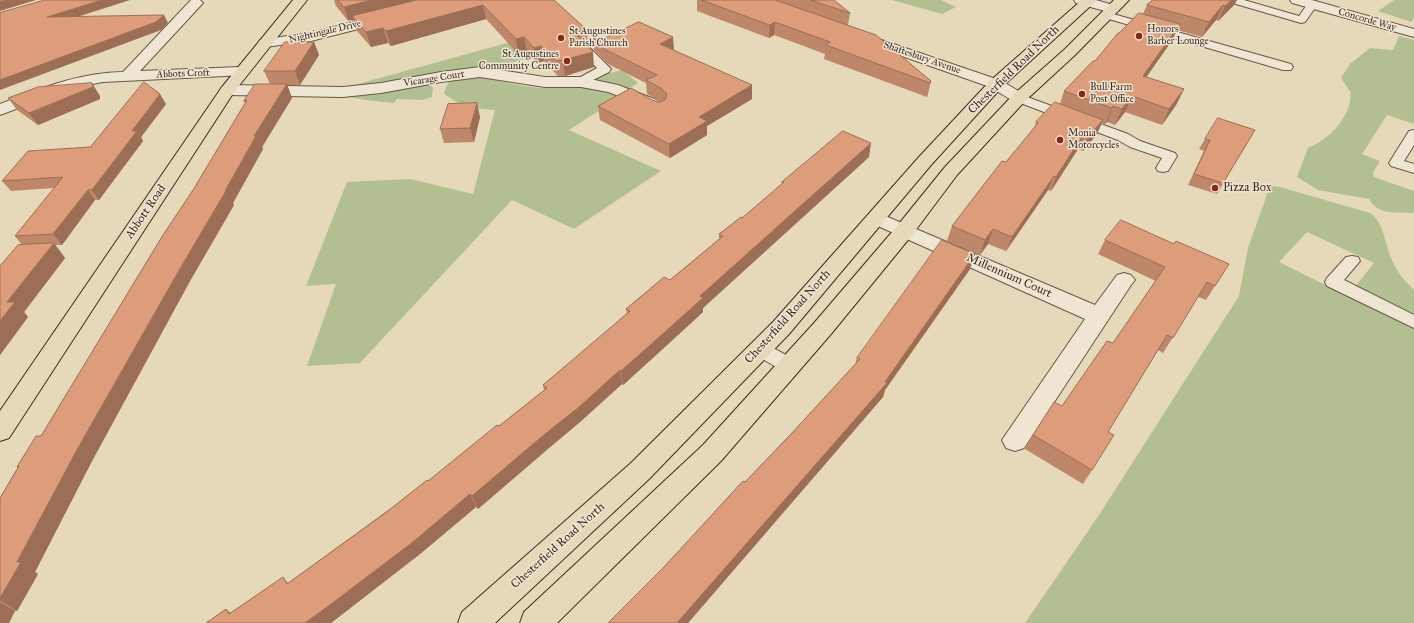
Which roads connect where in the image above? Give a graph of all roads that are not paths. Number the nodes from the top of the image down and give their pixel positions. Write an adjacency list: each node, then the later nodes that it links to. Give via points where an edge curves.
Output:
1 (300, 0): 11 (main road, Abbott Road)
2 (1233, 0): 6 (lane, via 1301,20)
3 (1297, 0): 6 (street, Concorde Way)
4 (1086, 1): 7 (street); 17 (main road, Chesterfield Road North)
5 (196, 3): 15 (street, Abbots Croft)
6 (1313, 4): 9 (street, Concorde Way)
7 (1113, 8): 13 (lane); 19 (main road, Chesterfield Road North, via 1070,52)
8 (394, 16): 11 (street, Nightingale Drive, via 311,37)
9 (1414, 33)
10 (852, 34): 17 (street, Shaftesbury Avenue)
11 (265, 43): 14 (main road, Abbott Road)
12 (584, 48): 16 (lane, via 605,69)
13 (1288, 67)
14 (240, 72): 15 (street, Abbots Croft); 18 (main road, Abbott Road)
15 (126, 76): 21 (street, Abbots Croft, via 103,77 68,84)
16 (581, 82): 18 (street, Vicarage Court, via 545,82 480,72 343,92); 20 (street, Vicarage Court, via 612,88)
17 (996, 84): 19 (street, Shaftesbury Avenue); 25 (main road, Chesterfield Road North)
18 (228, 90): 33 (main road, Abbott Road)
19 (1018, 98): 23 (lane, via 1124,136 1135,144 1170,156); 26 (main road, Chesterfield Road North, via 951,171)
20 (659, 109)
21 (0, 110)
22 (1414, 134): 24 (lane, via 1396,163)
23 (1163, 168)
24 (1414, 170)
25 (876, 218): 26 (street, Millennium Court); 31 (main road, Chesterfield Road North)
26 (905, 230): 29 (street, Millennium Court); 32 (main road, Chesterfield Road North)
27 (1352, 261): 30 (lane, via 1334,282)
28 (1124, 280): 29 (street)
29 (1099, 316): 34 (street)
30 (1414, 322)
31 (760, 349): 32 (lane); 35 (main road, Chesterfield Road North, via 640,471)
32 (789, 366): 36 (main road, Chesterfield Road North, via 712,453)
33 (2, 425)
34 (1015, 440)
35 (473, 623)
36 (535, 623)

